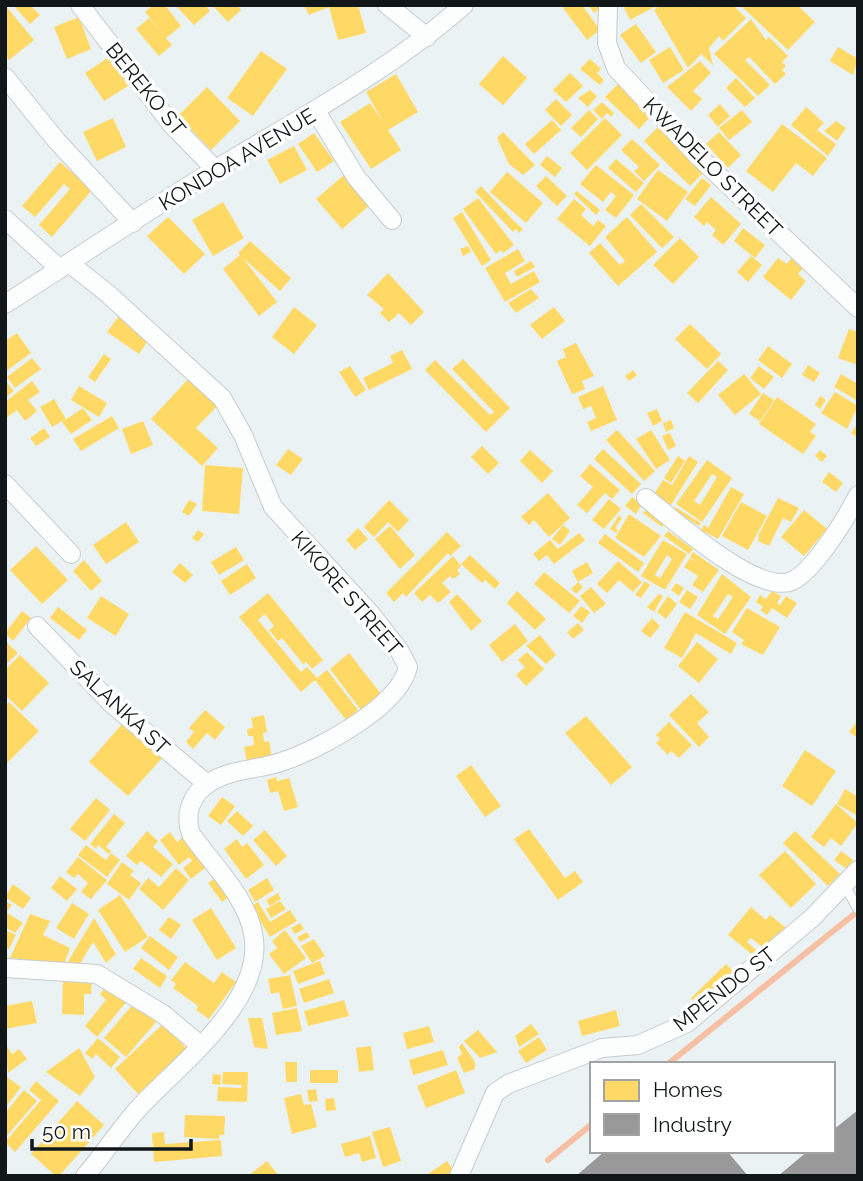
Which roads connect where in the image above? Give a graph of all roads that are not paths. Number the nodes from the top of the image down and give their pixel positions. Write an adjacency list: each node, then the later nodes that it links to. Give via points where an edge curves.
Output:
1 (80, 5): 8 (street, BEREKO ST, via 173,125)
2 (387, 5): 5 (street)
3 (464, 5): 5 (street, KONDOA AVENUE)
4 (608, 5): 14 (street, KWADELO STREET, via 607,43 616,68 698,156)
5 (427, 37): 7 (street, KONDOA AVENUE)
6 (5, 78): 11 (street)
7 (316, 111): 8 (street, KONDOA AVENUE); 10 (street, via 356,177)
8 (215, 169): 11 (street, KONDOA AVENUE)
9 (5, 219): 12 (street)
10 (392, 220)
11 (133, 223): 12 (street, KONDOA AVENUE)
12 (65, 266): 13 (street, KONDOA AVENUE); 20 (street, KIKORE STREET, via 107,293 222,398 273,507 371,614 408,667 402,683 385,701 342,733 280,763)
13 (5, 304)
14 (858, 308)
15 (5, 484): 18 (street)
16 (858, 495): 17 (street, via 823,550 793,581 782,583 765,580 724,558)
17 (646, 498)
18 (71, 554)
19 (37, 626): 20 (street, SALANKA ST, via 111,702)
20 (207, 784): 25 (street, via 190,806 187,824 246,915 253,929 255,956 241,993)
21 (858, 870): 22 (street, MPENDO ST)
22 (845, 886): 23 (lane); 27 (street, MPENDO ST, via 687,1023 638,1045 602,1048 508,1083 495,1093)
23 (858, 909)
24 (5, 968): 25 (street, via 97,974 163,1014)
25 (201, 1046): 26 (street, via 136,1111)
26 (85, 1176)
27 (459, 1176)

